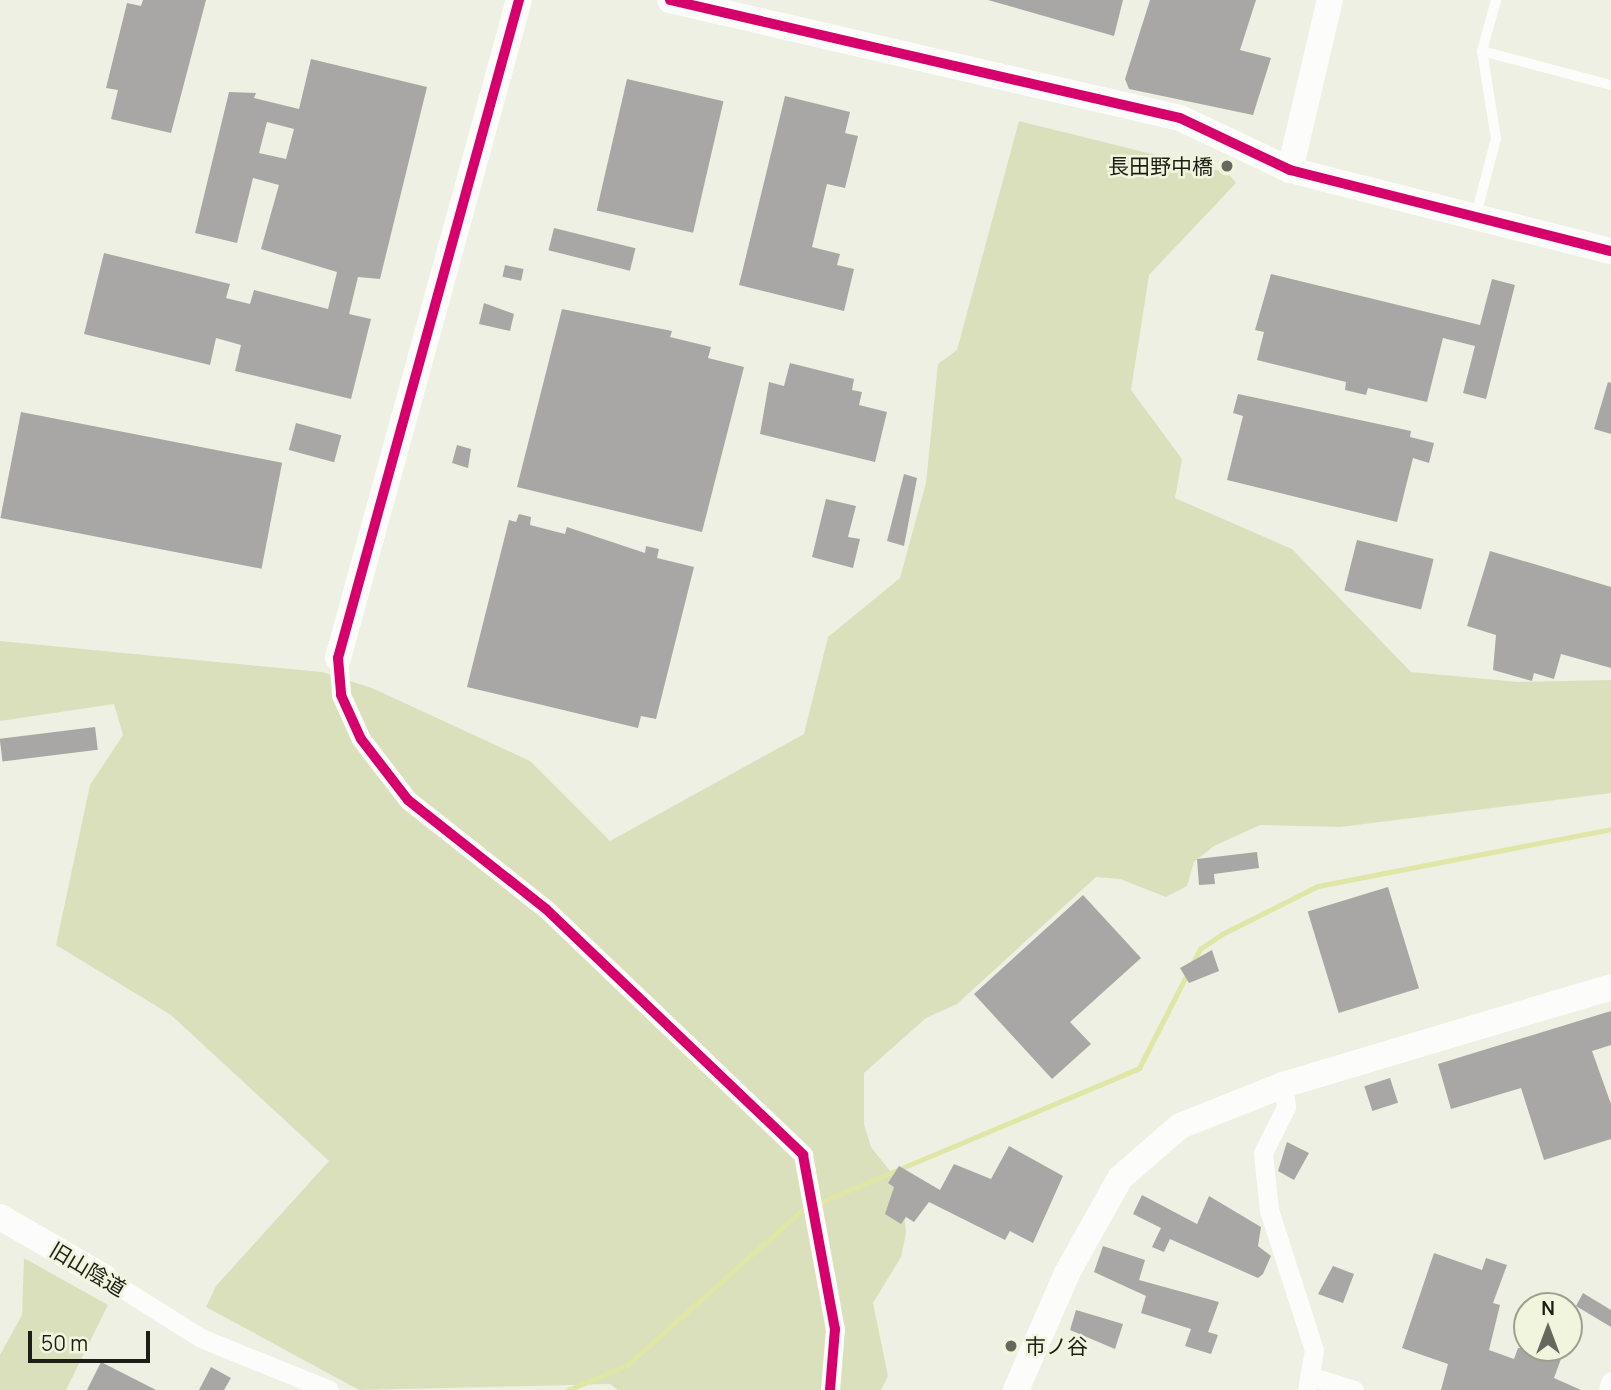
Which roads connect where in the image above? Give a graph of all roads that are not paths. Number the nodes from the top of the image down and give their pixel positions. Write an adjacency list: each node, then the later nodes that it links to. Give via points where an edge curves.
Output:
1 (519, 0): 10 (street)
2 (670, 0): 7 (street, via 1180,118)
3 (1330, 0): 7 (street)
4 (1496, 0): 5 (lane)
5 (1482, 51): 6 (lane); 8 (lane, via 1496,139)
6 (1611, 85)
7 (1290, 170): 8 (street)
8 (1475, 219): 9 (street)
9 (1611, 251)
10 (338, 658): 18 (street, via 341,695 361,739 408,800 546,909 803,1155 835,1329)
11 (1611, 987): 12 (street)
12 (1283, 1085): 16 (street, via 1286,1107 1263,1153 1269,1210 1314,1350); 19 (street, via 1180,1126 1120,1178 1067,1273)
13 (0, 1217): 14 (street, 旧山陰道)
14 (104, 1277): 17 (street, 旧山陰道, via 201,1338)
15 (1611, 1381): 21 (street)
16 (1310, 1383): 20 (street)
17 (328, 1390)
18 (830, 1390)
19 (1016, 1390)
20 (1354, 1390)
21 (1608, 1390)

